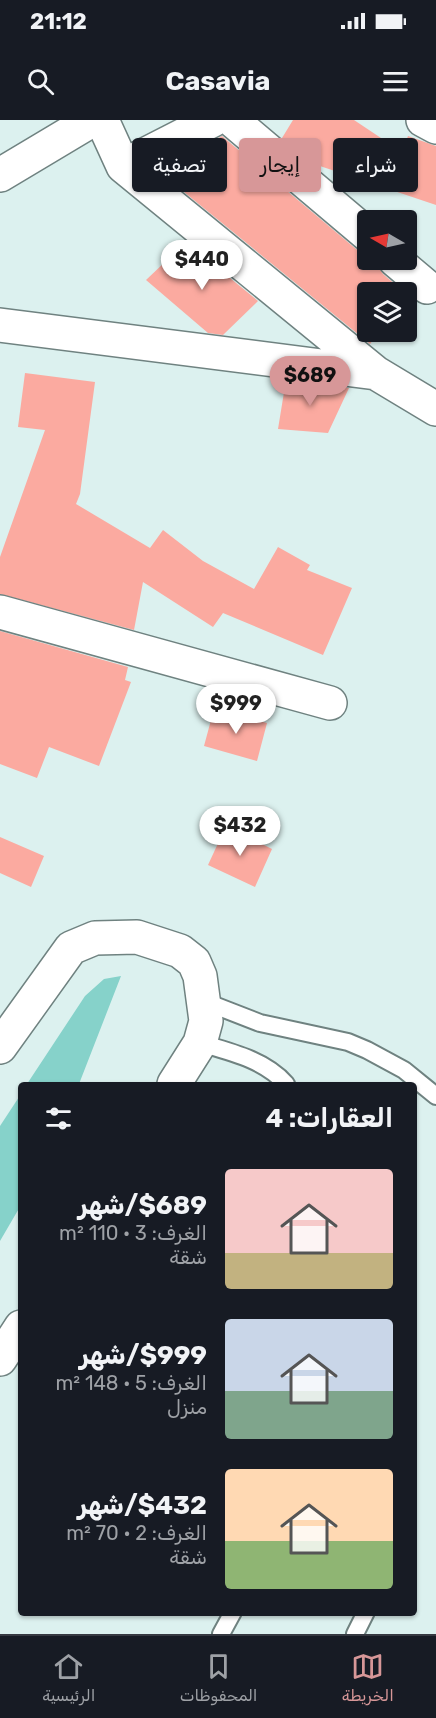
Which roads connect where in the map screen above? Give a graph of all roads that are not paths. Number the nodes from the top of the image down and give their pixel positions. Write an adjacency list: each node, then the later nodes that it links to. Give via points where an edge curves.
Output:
1 (92, 120): 8 (street)
2 (102, 120): 7 (street)
3 (213, 120): 7 (street)
4 (232, 120): 9 (street)
5 (423, 120): 6 (street)
6 (436, 127)
7 (123, 166): 13 (street)
8 (0, 175)
9 (357, 226)
10 (407, 270): 11 (street)
11 (428, 287)
12 (0, 325): 13 (street)
13 (376, 372): 14 (street)
14 (436, 409)
15 (0, 612): 16 (street)
16 (330, 703)
17 (206, 1002): 18 (street, via 207,1021); 19 (street, via 194,962 180,951 137,937 95,938 71,948); 22 (lane, via 260,1023 348,1042 404,1070)
18 (200, 1043): 20 (street); 21 (lane, via 244,1057 276,1072)
19 (0, 1047)
20 (175, 1082)
21 (284, 1082)
22 (436, 1096)
23 (18, 1332): 24 (street)
24 (0, 1359)
25 (232, 1616): 27 (lane)
26 (364, 1616): 28 (lane)
27 (226, 1632)
28 (355, 1634)

